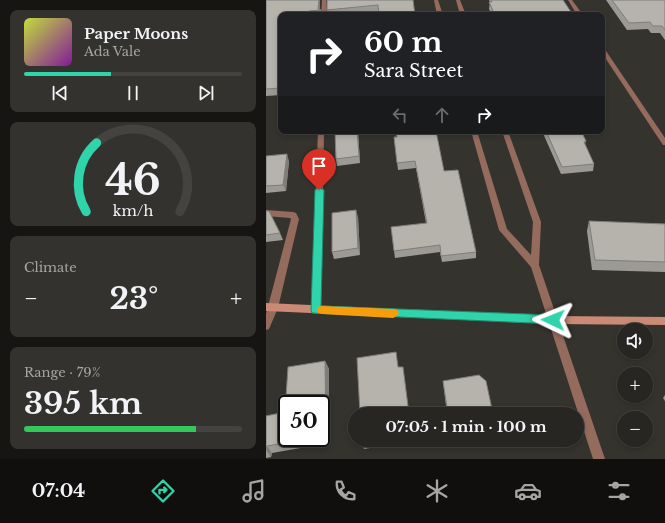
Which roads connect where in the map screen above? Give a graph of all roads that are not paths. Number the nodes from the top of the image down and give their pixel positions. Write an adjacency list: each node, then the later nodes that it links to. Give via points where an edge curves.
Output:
1 (324, 0): 5 (street)
2 (436, 0): 6 (street)
3 (458, 0): 7 (street)
4 (570, 0): 8 (street)
5 (324, 12)
6 (439, 12)
7 (462, 12)
8 (578, 12)
9 (605, 53): 13 (street)
10 (321, 134): 17 (street)
11 (475, 134): 15 (street, via 503,230)
12 (506, 134): 15 (street, via 537,222)
13 (665, 143)
14 (266, 213): 16 (street, via 293,215 295,218)
15 (535, 265): 18 (street)
16 (270, 308): 17 (main road); 20 (street)
17 (316, 310): 18 (main road)
18 (553, 320): 19 (main road); 21 (street)
19 (665, 321)
20 (266, 326)
21 (599, 459)

